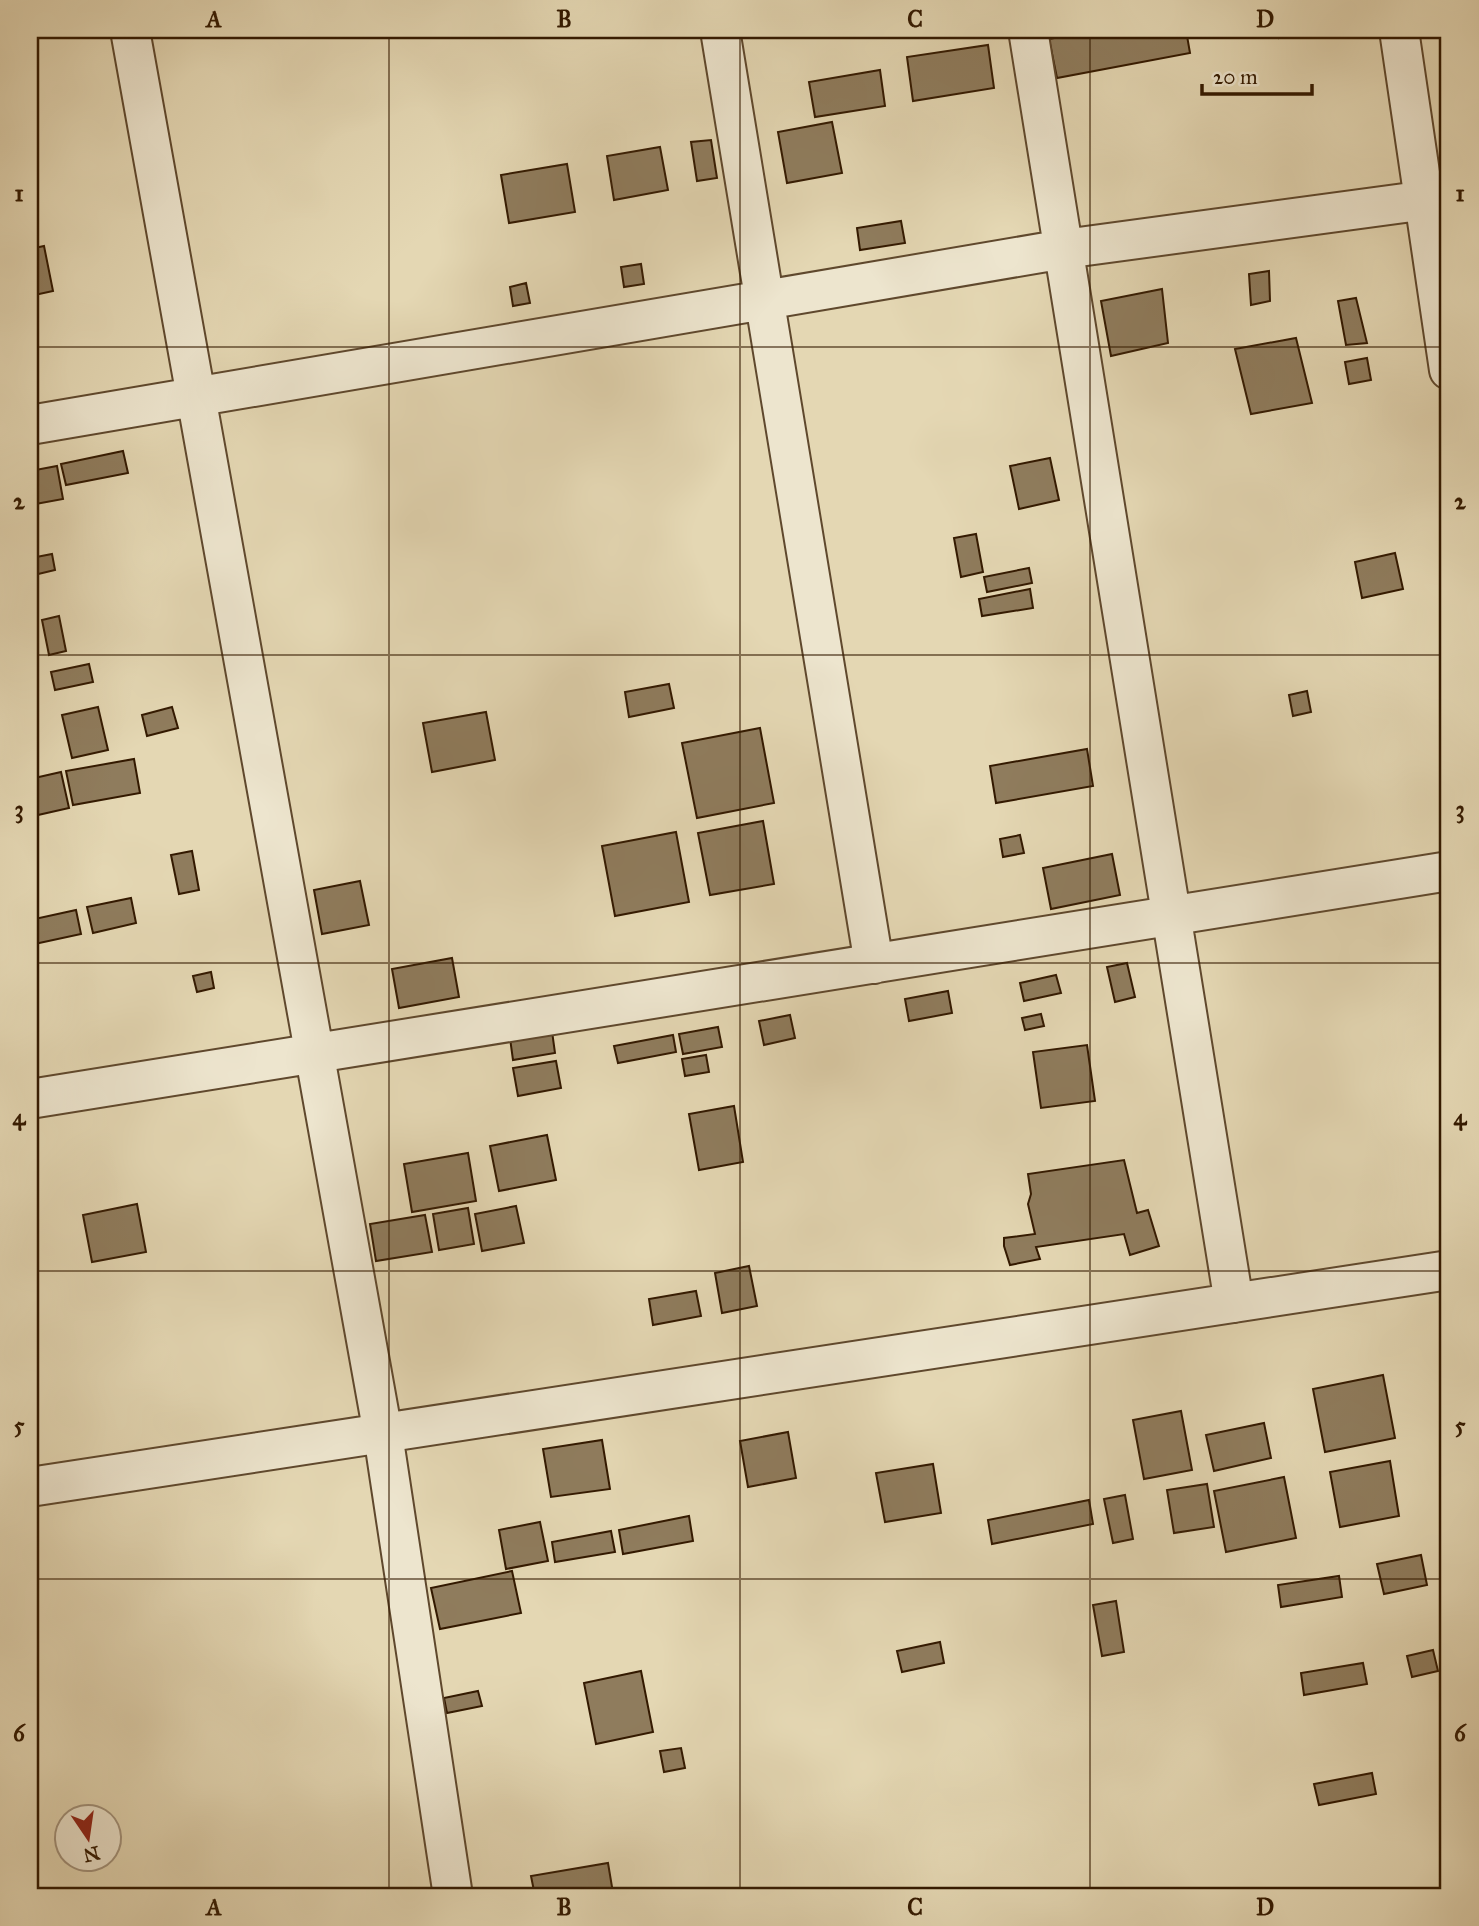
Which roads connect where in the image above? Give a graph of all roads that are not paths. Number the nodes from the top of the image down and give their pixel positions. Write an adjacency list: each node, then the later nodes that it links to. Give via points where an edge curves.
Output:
1 (130, 30): 9 (street)
2 (720, 30): 7 (street)
3 (1028, 30): 6 (street)
4 (1399, 30): 5 (street)
5 (1437, 199): 6 (street); 8 (street)
6 (1064, 249): 7 (street); 12 (street)
7 (765, 300): 9 (street); 13 (street)
8 (1449, 370)
9 (196, 397): 10 (street); 14 (street)
10 (30, 425)
11 (1449, 871): 12 (street)
12 (1171, 916): 13 (street); 17 (street)
13 (874, 964): 14 (street)
14 (314, 1054): 15 (street); 18 (street)
15 (30, 1099)
16 (1449, 1270): 17 (street)
17 (1234, 1303): 18 (street)
18 (383, 1434): 19 (street); 20 (street)
19 (30, 1488)
20 (453, 1896)

